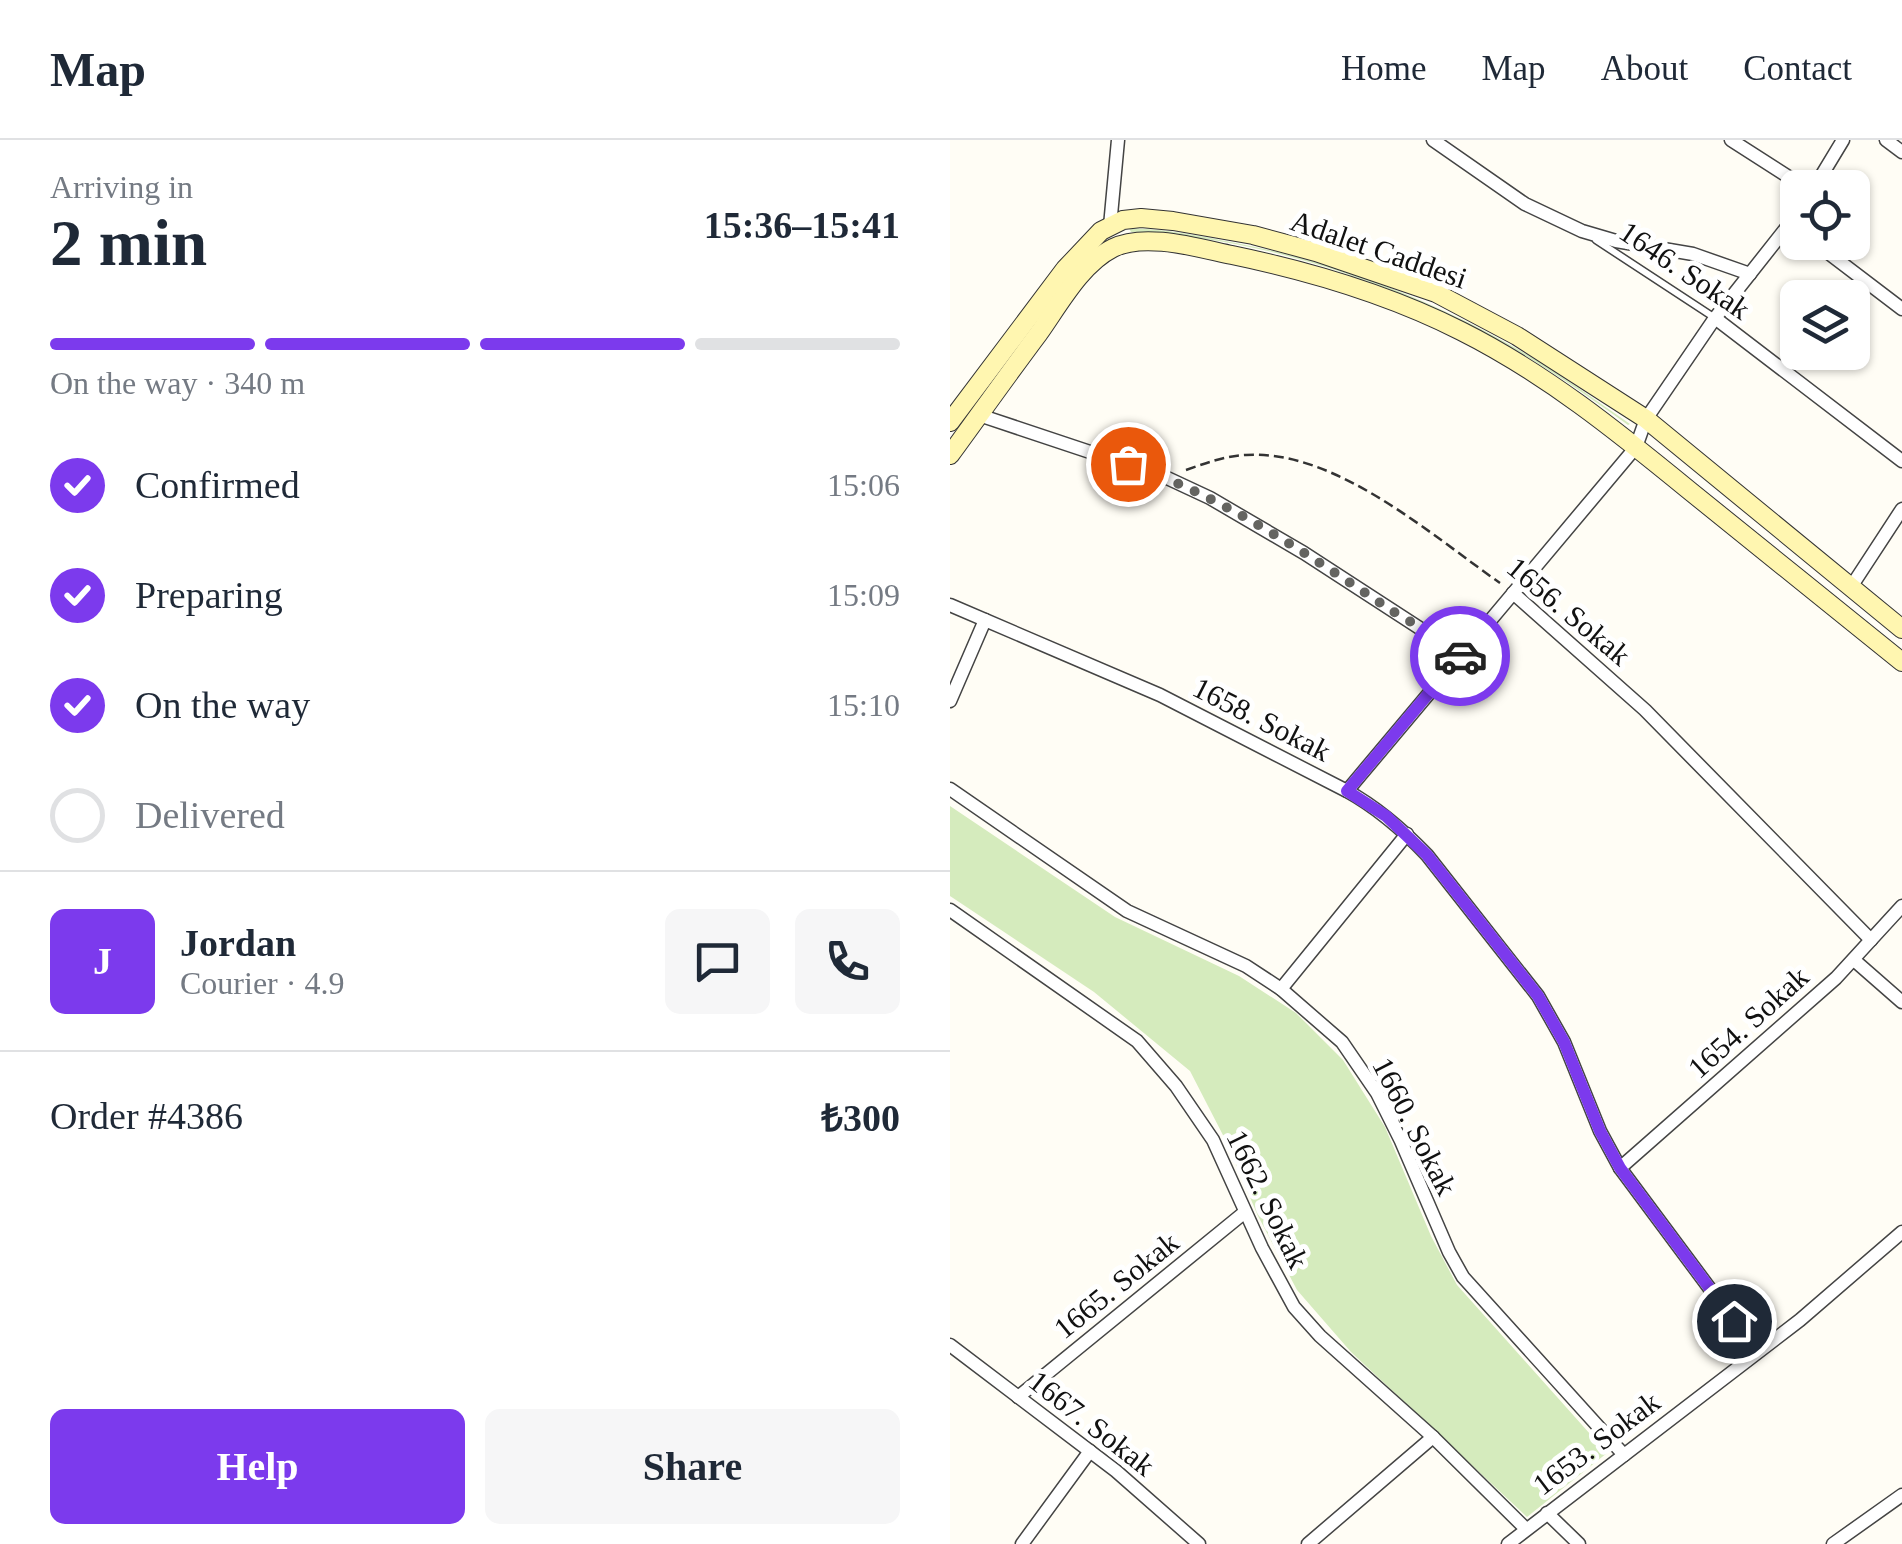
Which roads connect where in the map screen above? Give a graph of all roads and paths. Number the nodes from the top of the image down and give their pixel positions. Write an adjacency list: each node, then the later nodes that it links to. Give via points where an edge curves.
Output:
1 (1118, 140): 9 (street)
2 (1433, 140): 10 (street, via 1525,204)
3 (1731, 140): 8 (street)
4 (1886, 140): 6 (street)
5 (1841, 141): 7 (street)
6 (1902, 152)
7 (1824, 170)
8 (1780, 171)
9 (1110, 226): 17 (street, Adalet Caddesi, via 1141,218 1252,235 1393,277 1517,336); 18 (street, via 1077,254)
10 (1582, 231): 13 (street, via 1693,254); 15 (lane, 1646. Sokak)
11 (1780, 240): 13 (street)
12 (1838, 260): 14 (street)
13 (1750, 274): 15 (street)
14 (1902, 309)
15 (1715, 318): 17 (street); 21 (street, 1646. Sokak)
16 (979, 415): 19 (street, via 1095,261 1115,246 1142,241 1263,262 1414,310 1520,364); 20 (street); 22 (street)
17 (1646, 419): 19 (street); 24 (street, Adalet Caddesi)
18 (950, 422)
19 (1636, 447): 25 (street); 30 (street)
20 (950, 455)
21 (1902, 461)
22 (1166, 477): 25 (path, 1656. Sokak, via 1249,454 1325,470 1374,494); 29 (street, via 1304,553)
23 (1902, 509): 24 (street)
24 (1851, 587): 28 (street, Adalet Caddesi)
25 (1513, 593): 29 (street); 37 (street, 1656. Sokak, via 1646,710)
26 (950, 605): 27 (street, 1658. Sokak)
27 (985, 620): 31 (street); 33 (street, 1658. Sokak, via 1160,695)
28 (1902, 629)
29 (1461, 655): 33 (street)
30 (1902, 662)
31 (950, 701)
32 (950, 789): 39 (street, 1660. Sokak, via 1128,911)
33 (1347, 791): 34 (street, 1658. Sokak)
34 (1407, 834): 39 (street); 41 (street, 1658. Sokak, via 1552,1018)
35 (1902, 906): 37 (street, 1654. Sokak)
36 (950, 910): 42 (street, 1662. Sokak, via 1137,1041 1213,1140)
37 (1871, 940): 38 (street, 1654. Sokak)
38 (1854, 960): 40 (street); 41 (street, 1654. Sokak)
39 (1281, 989): 51 (street, 1660. Sokak, via 1342,1042 1377,1093 1463,1277)
40 (1902, 1002)
41 (1620, 1168): 47 (street, 1658. Sokak)
42 (1245, 1212): 48 (street, 1665. Sokak); 49 (street, 1662. Sokak, via 1294,1307)
43 (1902, 1232): 44 (street, 1653. Sokak)
44 (1890, 1243): 45 (street); 47 (street, 1653. Sokak)
45 (1902, 1254)
46 (950, 1345): 48 (street, 1667. Sokak)
47 (1757, 1352): 51 (street, 1653. Sokak)
48 (1018, 1397): 50 (street, 1667. Sokak)
49 (1433, 1437): 54 (street, 1662. Sokak); 57 (street)
50 (1090, 1452): 55 (street); 56 (street, 1667. Sokak)
51 (1624, 1454): 53 (street, 1653. Sokak)
52 (1902, 1495): 60 (street)
53 (1547, 1513): 54 (street, 1653. Sokak); 59 (street)
54 (1526, 1529): 58 (street, 1653. Sokak)
55 (1022, 1544)
56 (1200, 1544)
57 (1308, 1544)
58 (1508, 1544)
59 (1579, 1544)
60 (1833, 1544)

